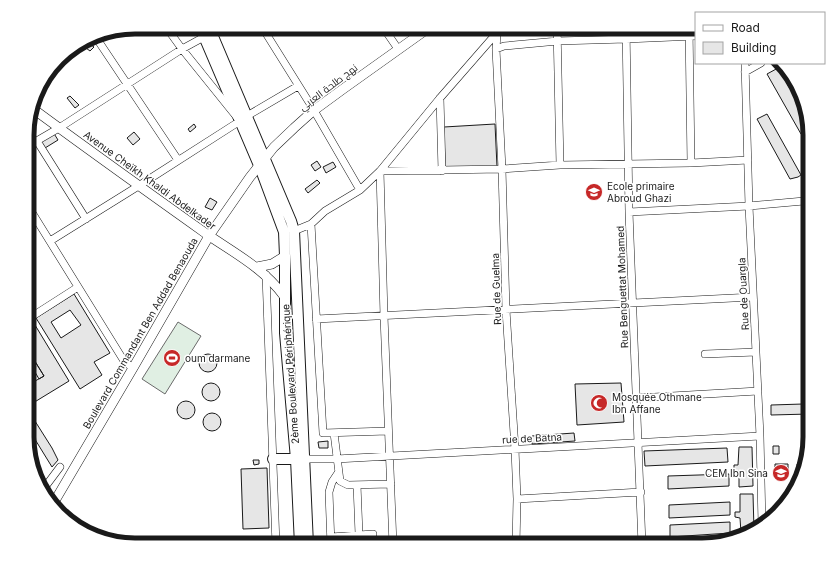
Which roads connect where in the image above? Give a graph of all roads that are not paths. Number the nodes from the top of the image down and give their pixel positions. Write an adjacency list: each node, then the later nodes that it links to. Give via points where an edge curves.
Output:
1 (171, 34): 17 (street)
2 (205, 34): 17 (street)
3 (211, 34): 27 (main road, 2ème Boulevard Périphérique)
4 (266, 34): 23 (street)
5 (388, 34): 16 (street)
6 (412, 34): 16 (street)
7 (420, 34): 25 (street, نهج طلحة العربي)
8 (496, 34): 24 (street)
9 (499, 34): 18 (street, Rue de Guelma)
10 (558, 34): 15 (street)
11 (626, 34): 13 (street, Rue Benguettat Mohamed)
12 (693, 36): 13 (street); 34 (street)
13 (626, 40): 15 (street); 35 (street, Rue Benguettat Mohamed)
14 (98, 41): 22 (street)
15 (558, 41): 18 (street); 36 (street)
16 (396, 46): 25 (street)
17 (182, 49): 22 (street); 27 (street)
18 (496, 49): 37 (street, Rue de Guelma)
19 (745, 64): 21 (street, Rue de Ouargla)
20 (759, 64): 21 (street)
21 (745, 72): 33 (street, Rue de Ouargla)
22 (128, 83): 28 (street); 31 (street)
23 (298, 86): 25 (street); 27 (street)
24 (440, 98): 38 (street); 39 (street)
25 (312, 109): 32 (street, نهج طلحة العربي); 42 (street)
26 (37, 111): 28 (street, Avenue Cheïkh Khaldi Abdelkader)
27 (243, 118): 31 (street); 32 (main road, 2ème Boulevard Périphérique)
28 (59, 128): 29 (street); 41 (street, Avenue Cheïkh Khaldi Abdelkader)
29 (37, 141): 30 (street); 47 (street)
30 (34, 143)
31 (178, 160): 41 (street)
32 (261, 160): 40 (street, نهج طلحة العربي); 49 (main road, 2ème Boulevard Périphérique); 52 (main road, 2ème Boulevard Périphérique, via 284,232)
33 (748, 160): 34 (street); 44 (street, Rue de Ouargla)
34 (691, 163): 35 (street)
35 (628, 164): 36 (street); 45 (street, Rue Benguettat Mohamed)
36 (560, 165): 37 (street)
37 (502, 169): 39 (street); 59 (street, Rue de Guelma)
38 (380, 171): 39 (street); 42 (street); 61 (street)
39 (442, 171)
40 (250, 177): 50 (street, Boulevard Commandant Ben Addad Benaouda)
41 (140, 185): 47 (street); 50 (street, Avenue Cheïkh Khaldi Abdelkader)
42 (360, 190): 48 (street, via 326,211)
43 (803, 199): 44 (street)
44 (749, 206): 45 (street); 57 (street, Rue de Ouargla)
45 (629, 212): 58 (street, Rue Benguettat Mohamed)
46 (34, 216): 51 (street)
47 (86, 218): 51 (street)
48 (311, 224): 49 (street); 62 (street)
49 (294, 231): 75 (main road, 2ème Boulevard Périphérique)
50 (209, 236): 53 (street, Avenue Cheïkh Khaldi Abdelkader); 65 (street, Boulevard Commandant Ben Addad Benaouda)
51 (50, 241): 55 (street)
52 (285, 256): 53 (street, via 272,264); 56 (main road, 2ème Boulevard Périphérique)
53 (257, 267): 54 (street, Avenue Cheïkh Khaldi Abdelkader)
54 (266, 275): 56 (street, Avenue Cheïkh Khaldi Abdelkader); 74 (street)
55 (78, 287): 60 (street); 65 (street, via 124,362)
56 (284, 296): 75 (main road, 2ème Boulevard Périphérique, via 285,333)
57 (753, 297): 58 (street); 63 (street, Rue de Ouargla)
58 (632, 303): 59 (street); 67 (street, Rue Benguettat Mohamed)
59 (506, 310): 61 (street); 72 (street, Rue de Guelma)
60 (34, 315)
61 (384, 316): 62 (street); 68 (street)
62 (316, 319): 69 (street, via 323,433)
63 (756, 352): 64 (street); 66 (street, Rue de Ouargla)
64 (705, 354)
65 (133, 368): 83 (street, Boulevard Commandant Ben Addad Benaouda)
66 (758, 391): 67 (street); 70 (street, Rue de Ouargla)
67 (637, 398): 71 (street, Rue Benguettat Mohamed)
68 (388, 431): 69 (street); 73 (street)
69 (334, 433): 76 (street)
70 (760, 436): 71 (street, rue de Batna); 85 (street, Rue de Ouargla)
71 (639, 443): 72 (street, rue de Batna); 82 (street, Rue Benguettat Mohamed)
72 (515, 449): 73 (street, rue de Batna); 84 (street, Rue de Guelma)
73 (390, 456): 76 (street, rue de Batna); 79 (street)
74 (272, 459): 75 (main road); 89 (street)
75 (300, 459): 76 (street, rue de Batna); 90 (main road, 2ème Boulevard Périphérique); 91 (main road, 2ème Boulevard Périphérique)
76 (336, 459): 78 (street)
77 (60, 467): 80 (street)
78 (338, 473): 81 (street, via 343,484); 88 (street, via 329,492)
79 (391, 484): 81 (street); 92 (street)
80 (46, 485)
81 (357, 485): 86 (street)
82 (641, 492): 84 (street); 94 (street, Rue Benguettat Mohamed)
83 (56, 500)
84 (517, 500): 93 (street, Rue de Guelma)
85 (762, 518)
86 (359, 534): 87 (street); 88 (street)
87 (373, 534)
88 (331, 537)
89 (276, 538)
90 (300, 538)
91 (307, 538)
92 (393, 538)
93 (516, 538)
94 (642, 538)

